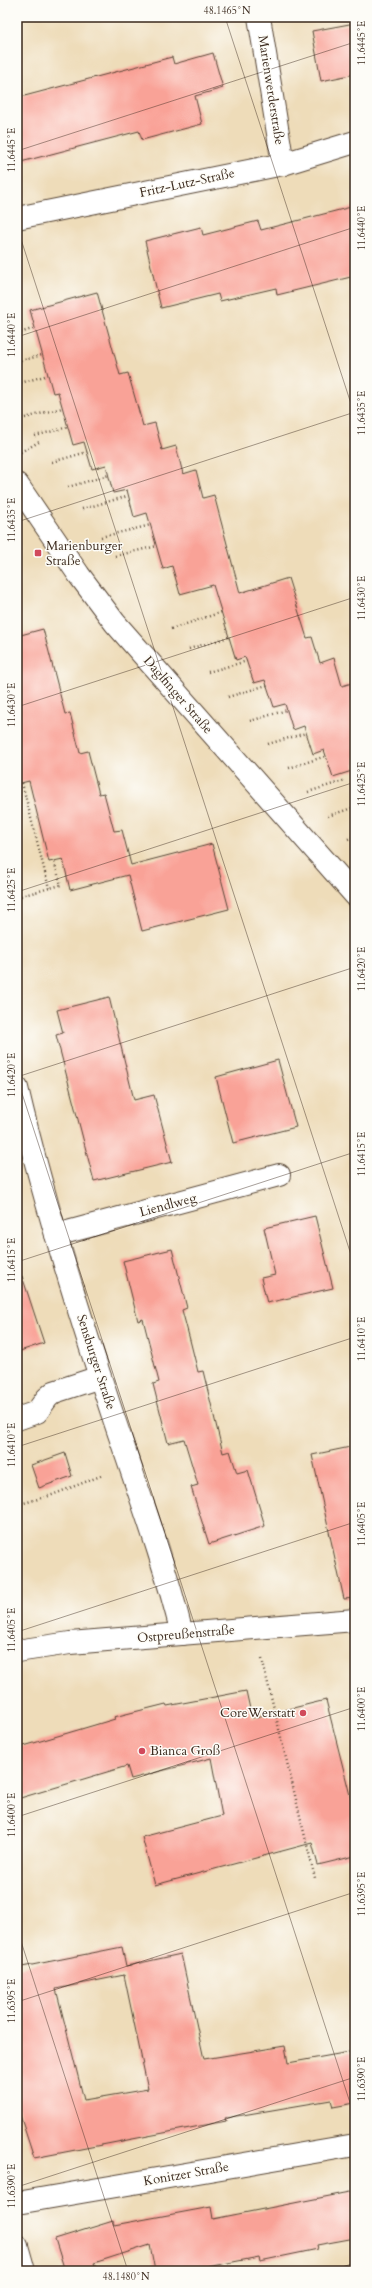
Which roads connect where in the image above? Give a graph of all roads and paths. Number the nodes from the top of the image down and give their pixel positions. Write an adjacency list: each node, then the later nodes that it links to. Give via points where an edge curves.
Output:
1 (259, 17): 3 (street, Marienwerderstraße)
2 (355, 142): 3 (street, Fritz-Lutz-Straße)
3 (283, 164): 4 (street, Fritz-Lutz-Straße)
4 (17, 218)
5 (35, 328): 6 (path)
6 (17, 334)
7 (42, 355): 8 (path)
8 (17, 362)
9 (48, 376): 10 (path)
10 (17, 384)
11 (62, 408): 12 (path)
12 (25, 418)
13 (68, 427): 14 (path)
14 (35, 436)
15 (39, 442): 17 (path)
16 (87, 452): 18 (path)
17 (17, 454)
18 (52, 462)
19 (109, 476): 21 (path)
20 (17, 484): 51 (street, Daglfinger Straße, via 115,623)
21 (68, 488)
22 (128, 496): 23 (path)
23 (82, 509)
24 (151, 525): 25 (path)
25 (101, 537)
26 (157, 546): 27 (path)
27 (115, 556)
28 (222, 612): 29 (path)
29 (171, 629)
30 (229, 637): 31 (path)
31 (189, 650)
32 (246, 661): 33 (path)
33 (208, 672)
34 (267, 685): 35 (path)
35 (228, 696)
36 (287, 710): 37 (path)
37 (250, 721)
38 (306, 733): 39 (path)
39 (268, 744)
40 (326, 756): 41 (path)
41 (288, 768)
42 (346, 780): 44 (path)
43 (22, 783): 50 (path)
44 (308, 792)
45 (355, 807): 46 (path)
46 (328, 816)
47 (355, 836): 48 (path)
48 (348, 839)
49 (54, 861): 50 (path, via 61,884)
50 (49, 888): 52 (path)
51 (355, 895)
52 (17, 897)
53 (17, 1088): 55 (street, Sensburger Straße)
54 (279, 1175): 55 (street, Liendlweg)
55 (56, 1235): 56 (street, Sensburger Straße)
56 (100, 1377): 57 (street, via 54,1392 37,1412); 58 (street, Sensburger Straße)
57 (17, 1419)
58 (129, 1464): 59 (path, via 52,1495); 61 (street, Sensburger Straße, via 170,1587)
59 (17, 1505)
60 (355, 1620): 61 (street, Ostpreußenstraße)
61 (182, 1634): 62 (street, Ostpreußenstraße, via 70,1643)
62 (17, 1651)
63 (262, 1659): 64 (path)
64 (315, 1878)
65 (355, 2145): 66 (street, Konitzer Straße)
66 (17, 2203)
67 (17, 2246): 68 (street)
68 (24, 2271)

